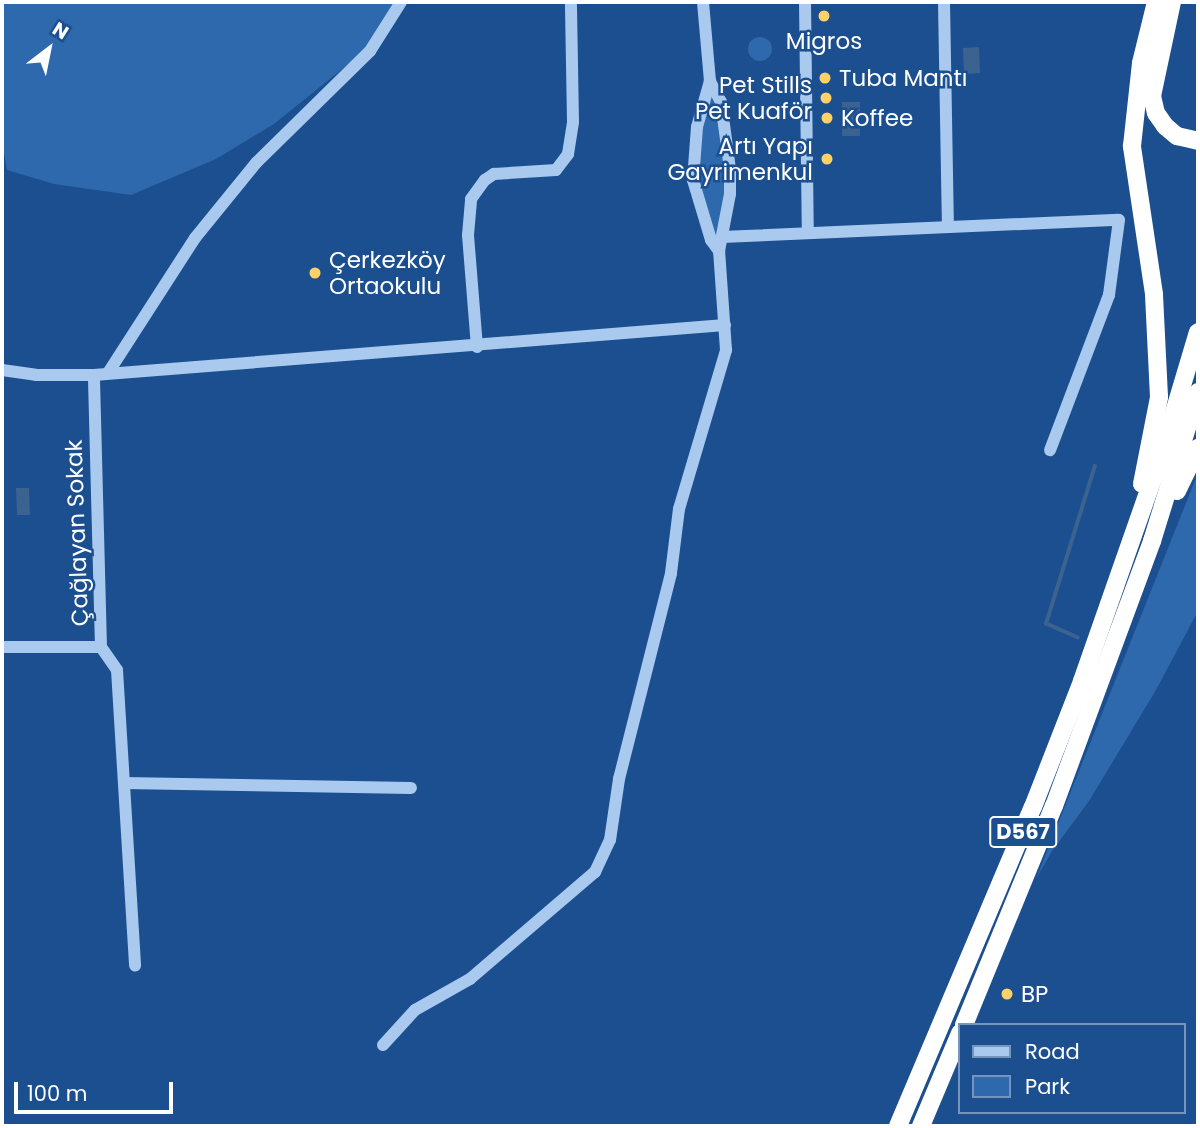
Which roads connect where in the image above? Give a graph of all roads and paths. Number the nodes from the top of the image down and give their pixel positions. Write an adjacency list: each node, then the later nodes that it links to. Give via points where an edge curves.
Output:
1 (401, 2): 19 (street, via 370,51 257,163 195,238)
2 (571, 2): 16 (street, via 573,122 568,154 556,170 494,174 471,199 468,235)
3 (703, 2): 8 (street)
4 (805, 2): 11 (street)
5 (944, 2): 10 (street)
6 (1156, 2): 24 (highway, via 1141,63 1132,146 1154,294 1159,397)
7 (1172, 2): 9 (highway, via 1152,96 1165,126 1177,136)
8 (710, 81): 12 (street, via 720,102 730,169); 13 (street, via 697,127 693,180 711,240)
9 (1198, 141)
10 (948, 227): 11 (street); 23 (street, via 1119,220 1109,295)
11 (807, 233): 12 (street)
12 (722, 237): 13 (street)
13 (719, 251): 14 (street)
14 (725, 325): 16 (street); 33 (street, via 726,350 679,509 671,573 619,779 610,840 595,872 470,979 415,1010)
15 (1198, 332): 24 (highway, D567, via 1161,456)
16 (477, 347): 17 (street)
17 (248, 362): 19 (street); 20 (street)
18 (2, 370): 19 (street, via 36,375)
19 (101, 374): 27 (street, Çağlayan Sokak, via 94,402)
20 (249, 376)
21 (1198, 391): 25 (highway, D567)
22 (1198, 447): 25 (highway)
23 (1049, 450)
24 (1132, 532): 34 (highway, D567, via 1034,807)
25 (1152, 541): 31 (highway, D567, via 1054,806)
26 (2, 647): 27 (street, Çağlayan Sokak)
27 (101, 647): 28 (street, via 117,670)
28 (124, 783): 29 (street); 30 (street)
29 (411, 788)
30 (135, 965)
31 (965, 1023)
32 (958, 1038): 35 (highway)
33 (383, 1045)
34 (898, 1126)
35 (922, 1126)

